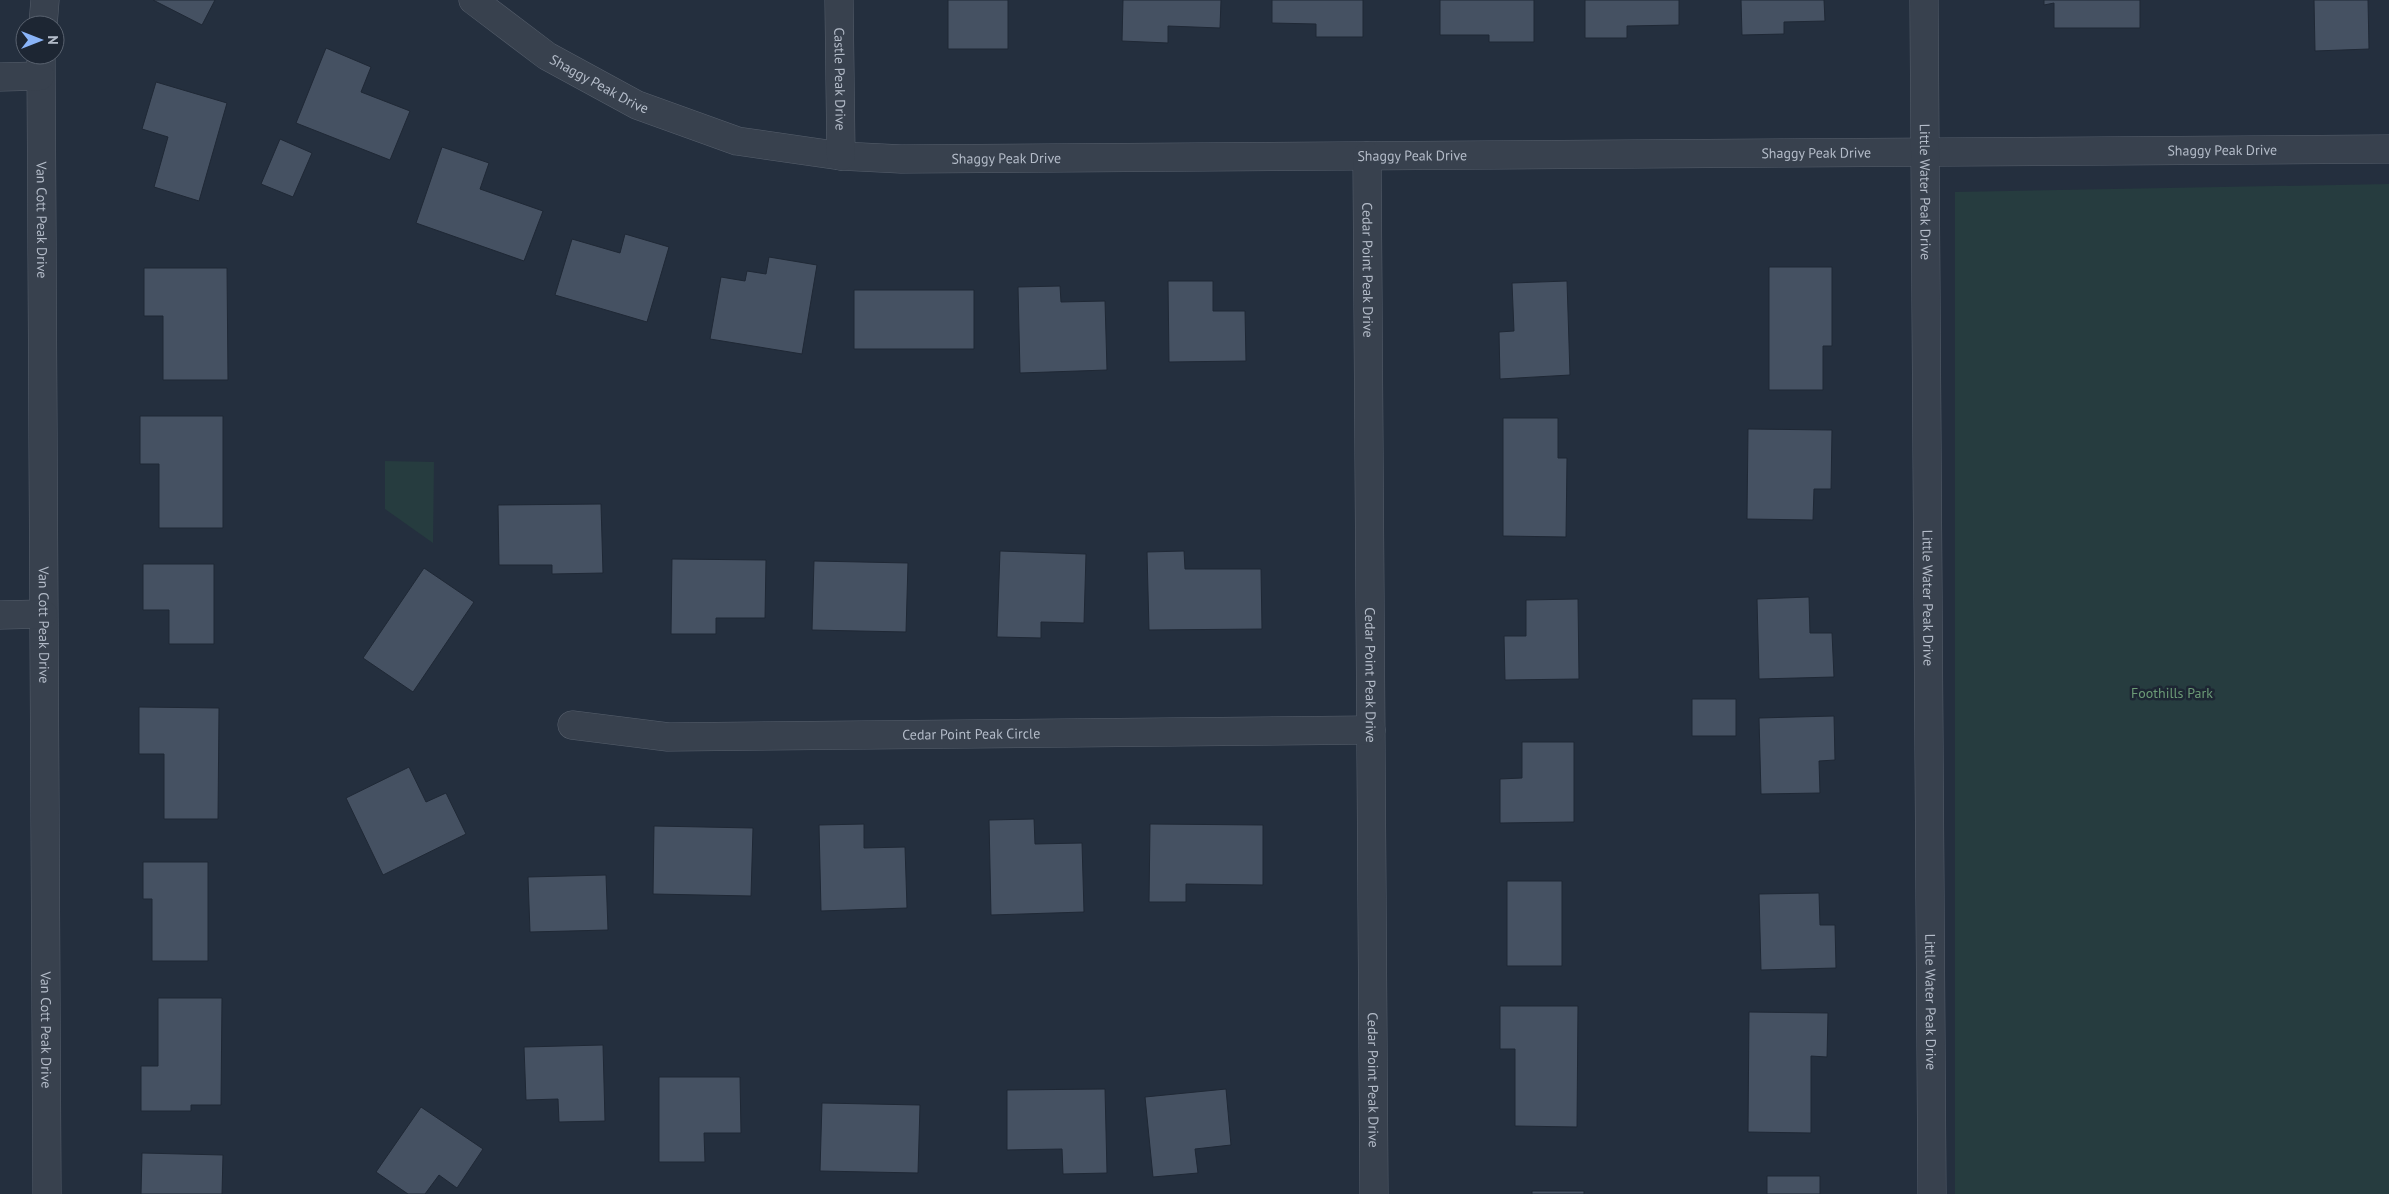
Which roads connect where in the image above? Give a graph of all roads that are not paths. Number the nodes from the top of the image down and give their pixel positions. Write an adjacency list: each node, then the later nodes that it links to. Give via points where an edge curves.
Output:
1 (45, 0): 5 (street)
2 (473, 0): 10 (street, Shaggy Peak Drive, via 547,56 636,105 737,141)
3 (839, 0): 10 (street, Castle Peak Drive)
4 (1924, 0): 9 (street, Little Water Peak Drive)
5 (43, 15)
6 (41, 66): 7 (street); 12 (street, Van Cott Peak Drive)
7 (0, 77)
8 (2389, 149): 9 (street, Shaggy Peak Drive)
9 (1925, 152): 11 (street, Shaggy Peak Drive); 18 (street, Little Water Peak Drive)
10 (841, 156): 11 (street, Shaggy Peak Drive, via 901,159)
11 (1367, 156): 15 (street, Cedar Point Peak Drive)
12 (43, 614): 13 (street); 16 (street, Van Cott Peak Drive)
13 (0, 615)
14 (572, 725): 15 (street, Cedar Point Peak Circle, via 668,737)
15 (1371, 730): 17 (street, Cedar Point Peak Drive)
16 (48, 1194)
17 (1374, 1194)
18 (1932, 1194)

